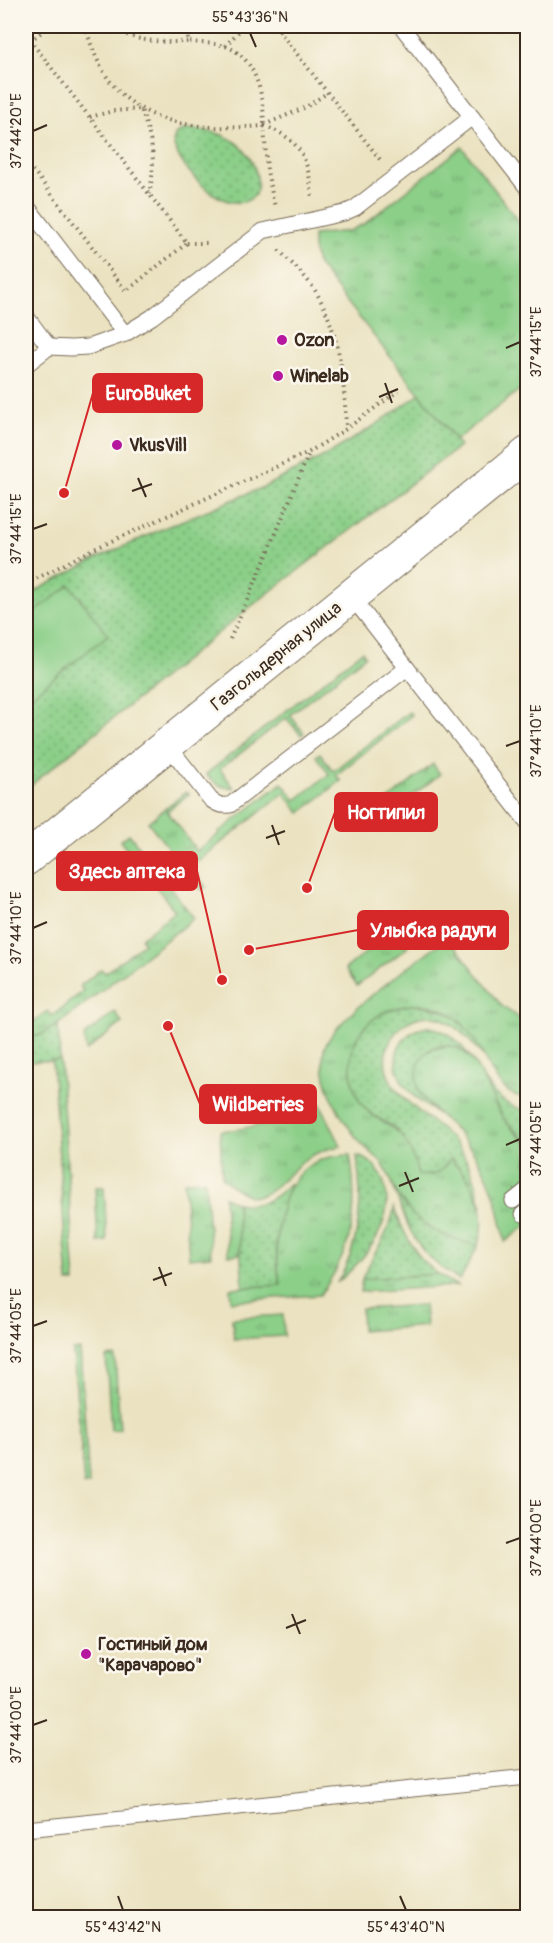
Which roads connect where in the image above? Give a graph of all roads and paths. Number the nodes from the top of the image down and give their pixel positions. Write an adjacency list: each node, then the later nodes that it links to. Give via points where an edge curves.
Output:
1 (49, 26): 9 (path)
2 (86, 26): 13 (path, via 92,49 108,79)
3 (111, 26): 10 (path, via 148,41)
4 (187, 26): 10 (path)
5 (244, 26): 11 (path)
6 (275, 26): 12 (path)
7 (401, 26): 15 (lane)
8 (26, 35): 9 (path)
9 (30, 41): 14 (path)
10 (188, 42): 11 (path)
11 (225, 46): 16 (path, via 239,54 252,70 261,94)
12 (327, 93): 16 (path); 18 (path)
13 (141, 109): 14 (path); 16 (path, via 161,119 210,128); 20 (path, via 152,142)
14 (90, 117): 20 (path)
15 (472, 117): 18 (lane); 19 (lane)
16 (264, 126): 22 (path, via 293,142 305,160); 23 (path, via 267,171)
17 (26, 161): 20 (path, via 126,291 187,243)
18 (394, 178): 22 (lane, via 350,211)
19 (528, 189)
20 (149, 194)
21 (26, 205): 26 (lane)
22 (314, 219): 23 (lane)
23 (283, 226): 24 (lane)
24 (263, 231): 26 (lane); 30 (path, via 315,291 325,311 338,356)
25 (26, 316): 27 (lane)
26 (125, 334): 27 (lane, via 88,347)
27 (49, 347): 28 (lane)
28 (26, 365)
29 (398, 391): 30 (path)
30 (346, 429): 31 (path)
31 (309, 452): 33 (path); 35 (path)
32 (528, 453): 34 (street, Газгольдерная улица)
33 (26, 584)
34 (351, 596): 36 (lane); 37 (street, Газгольдерная улица)
35 (230, 639)
36 (407, 668): 37 (lane, via 230,805 211,800); 38 (lane)
37 (167, 744): 39 (street, Газгольдерная улица)
38 (528, 823)
39 (26, 859)
40 (528, 1189): 41 (lane)
41 (513, 1201)
42 (528, 1777): 43 (lane)
43 (26, 1829)

